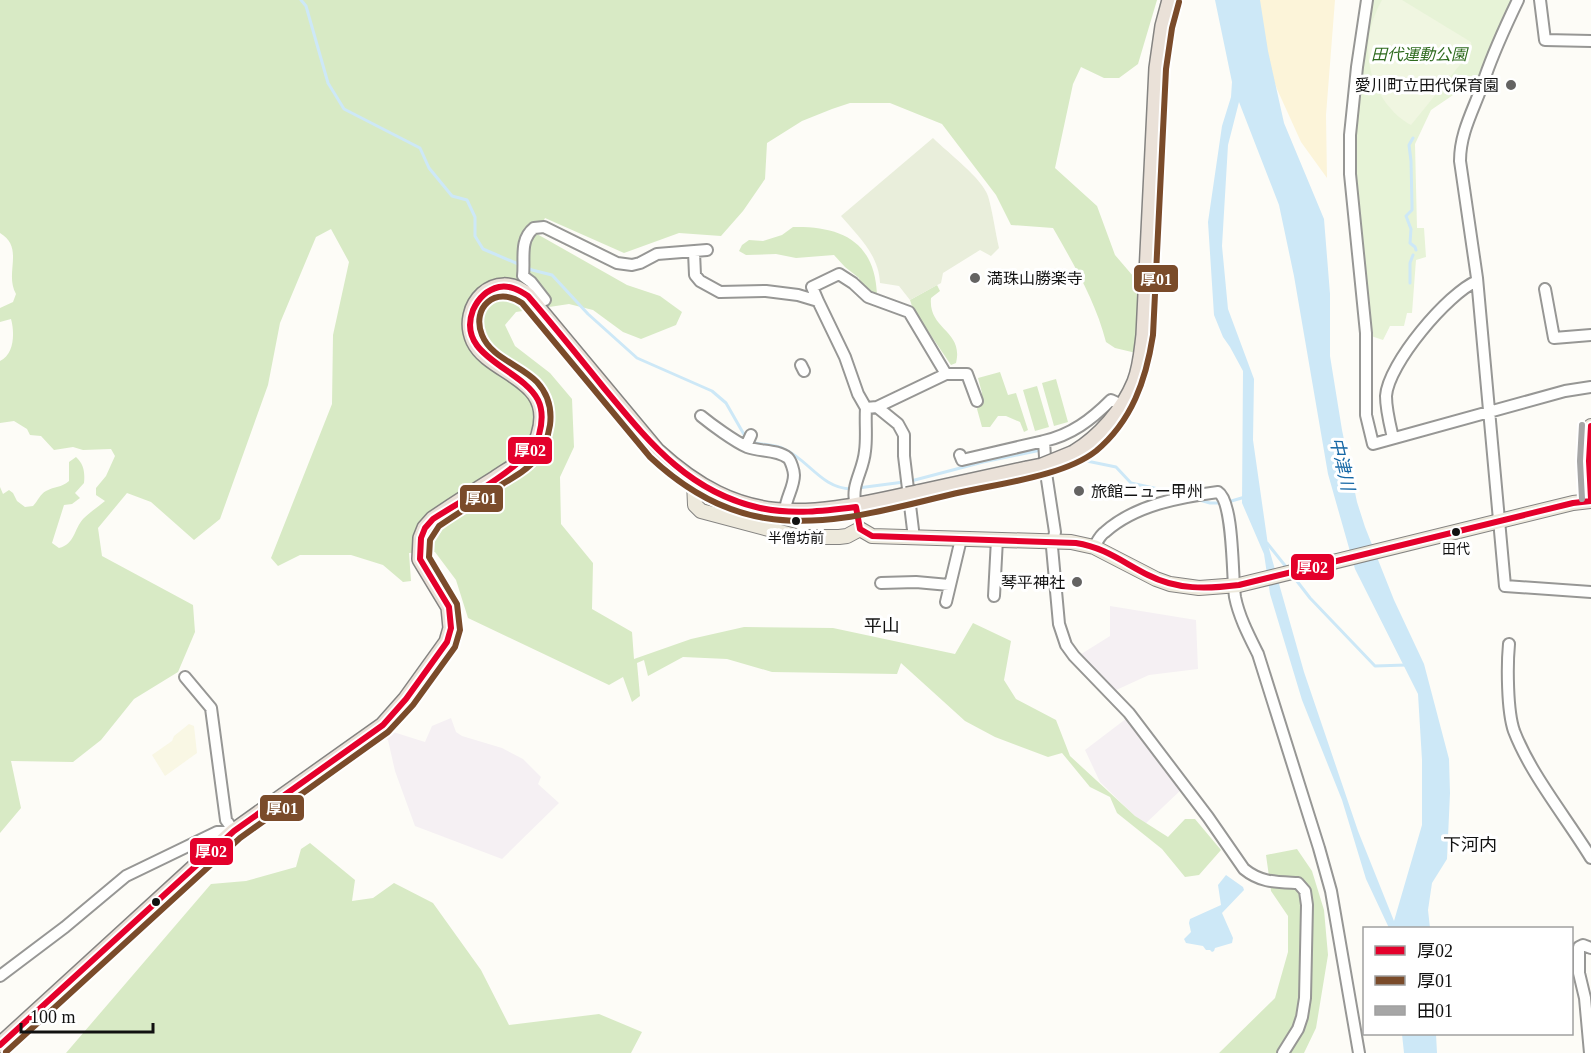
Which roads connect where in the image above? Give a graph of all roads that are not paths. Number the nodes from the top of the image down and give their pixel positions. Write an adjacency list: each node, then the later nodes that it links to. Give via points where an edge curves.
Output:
1 (1170, 0): 16 (highway, via 1157,68 1144,335 1135,381)
2 (1367, 0): 22 (street, via 1354,90 1350,174 1366,333 1366,415 1373,444)
3 (1518, 0): 8 (street, via 1486,72 1460,146)
4 (1540, 0): 5 (street, via 1545,40)
5 (1591, 41)
6 (707, 250): 7 (street)
7 (694, 252): 10 (street, via 657,254 632,265 617,263 544,227 534,228 526,237 523,276); 11 (street, via 695,275 720,292 766,291)
8 (1477, 280): 18 (street); 22 (street, via 1444,304 1410,346 1389,384 1386,396)
9 (1545, 289): 12 (street, via 1554,338)
10 (539, 298): 28 (highway, via 657,451); 48 (highway, via 514,286 499,286 482,295 471,314 478,348 525,383 538,402 541,421 536,445 529,454 425,528 420,559 449,607 451,628 447,642 383,725)
11 (818, 301): 13 (street, via 812,287 839,274 868,297 909,312); 17 (street, via 858,394)
12 (1591, 335)
13 (946, 374): 15 (street, via 967,374); 17 (street)
14 (1591, 387): 18 (street)
15 (977, 401)
16 (1122, 405): 24 (street, via 1111,400 1076,429); 29 (highway, bridge, via 1090,444 1042,466)
17 (872, 408): 29 (street, via 891,417 903,430); 31 (street, via 855,483)
18 (1488, 412): 22 (street); 33 (street)
19 (701, 416): 23 (street)
20 (1591, 426): 30 (main road)
21 (751, 435): 23 (street)
22 (1393, 438)
23 (746, 446): 27 (street)
24 (1045, 446): 26 (street, via 962,460); 38 (street)
25 (792, 447): 27 (street)
26 (960, 455)
27 (790, 460): 32 (street, via 794,476)
28 (694, 482): 32 (highway, via 731,501); 34 (main road, via 695,505 701,510 799,537 847,536)
29 (910, 487): 31 (highway); 35 (street)
30 (1591, 500): 33 (main road)
31 (855, 501): 32 (highway, via 818,512); 34 (main road)
32 (785, 512)
33 (1493, 522): 42 (main road); 43 (street, via 1505,586)
34 (860, 529): 35 (main road, via 872,536)
35 (914, 537): 36 (main road)
36 (961, 539): 37 (main road); 41 (street)
37 (997, 539): 38 (main road); 44 (street, via 990,583)
38 (1053, 540): 39 (main road); 53 (street, via 1059,624 1074,656 1129,713 1245,869 1266,881 1298,883 1305,891 1305,998 1298,1029)
39 (1094, 547): 42 (main road, via 1170,584 1199,588); 42 (street, via 1104,532 1133,513 1218,492 1223,495 1226,508)
40 (881, 583): 41 (street)
41 (949, 585): 45 (street)
42 (1237, 585): 54 (street, via 1239,610 1258,654 1331,891)
43 (1591, 592)
44 (994, 596)
45 (946, 602)
46 (1509, 644): 49 (street, via 1514,730 1532,766)
47 (185, 677): 48 (street, via 211,708 226,820)
48 (234, 831): 51 (street, via 217,832 126,876); 52 (highway)
49 (1591, 858)
50 (1591, 948): 55 (street, via 1579,947)
51 (0, 976)
52 (0, 1045)
53 (1283, 1053)
54 (1359, 1053)
55 (1590, 1053)

